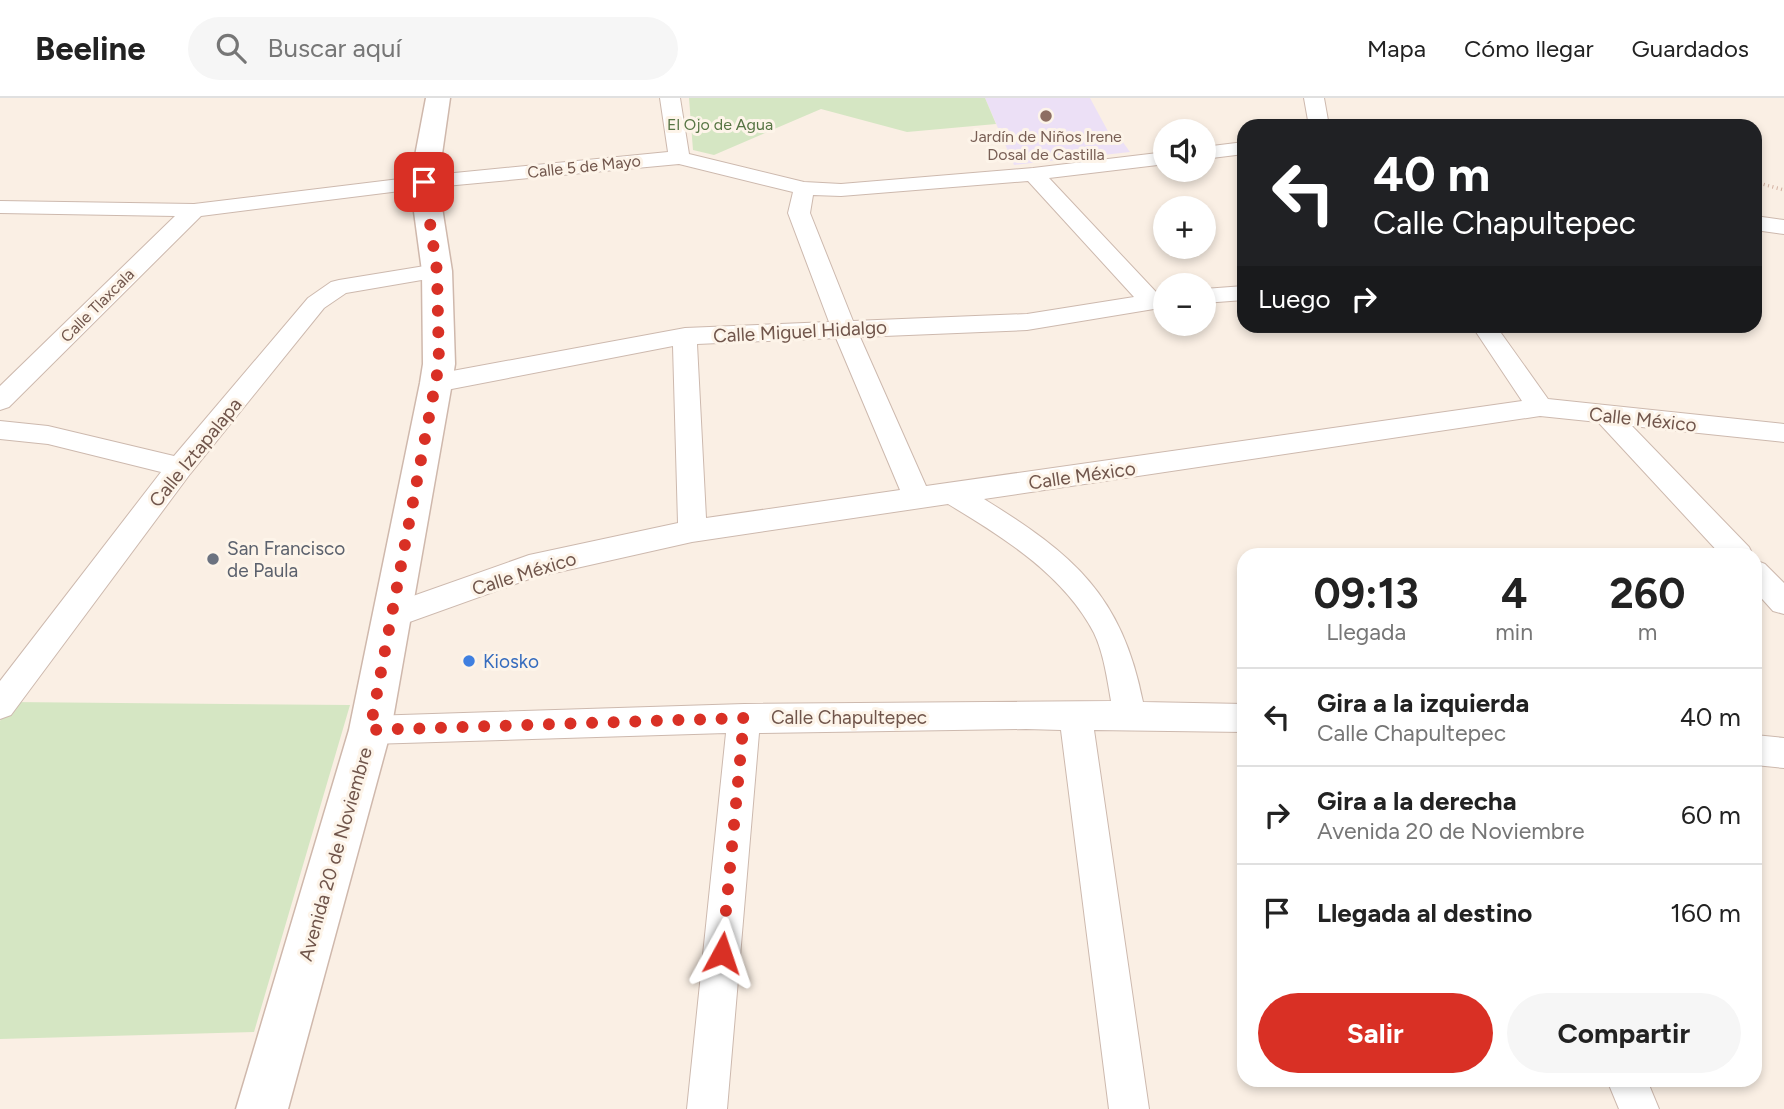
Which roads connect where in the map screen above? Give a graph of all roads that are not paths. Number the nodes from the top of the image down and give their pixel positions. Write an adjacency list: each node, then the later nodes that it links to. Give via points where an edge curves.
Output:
1 (438, 98): 10 (main road, Avenida 20 de Noviembre)
2 (670, 98): 7 (street)
3 (1314, 98): 4 (street)
4 (1318, 119)
5 (1237, 149): 6 (street)
6 (1216, 152)
7 (679, 158): 10 (street, Calle 5 de Mayo); 11 (street, Calle 5 de Mayo)
8 (1153, 160): 9 (street, Calle 5 de Mayo)
9 (1033, 174): 11 (street, Calle 5 de Mayo, via 841,190); 18 (street)
10 (424, 182): 13 (street, Calle 5 de Mayo); 16 (main road, Avenida 20 de Noviembre)
11 (804, 188): 21 (street, via 799,213)
12 (0, 207): 13 (street, Calle 5 de Mayo)
13 (194, 209): 25 (street, Calle Tlaxcala)
14 (1762, 224): 15 (street)
15 (1784, 227)
16 (437, 271): 24 (main road, Avenida 20 de Noviembre); 30 (street, Calle Iztapalapa, via 340,287 316,303)
17 (1237, 294): 19 (street)
18 (1153, 295)
19 (1216, 295)
20 (1153, 301): 21 (street, Calle Miguel Hidalgo, via 1027,322)
21 (844, 328): 23 (street, Calle Miguel Hidalgo); 32 (street)
22 (1489, 333): 26 (street)
23 (685, 336): 24 (street, Calle Miguel Hidalgo); 33 (street)
24 (436, 383): 37 (main road, Avenida 20 de Noviembre)
25 (0, 401)
26 (1540, 407): 27 (street, Calle México); 31 (street, Calle México)
27 (1607, 416): 29 (street, Calle México); 34 (street)
28 (0, 430): 30 (street, via 48,435)
29 (1784, 433)
30 (180, 467): 38 (street, Calle Iztapalapa)
31 (954, 494): 32 (street, Calle México); 39 (street, via 1011,528 1069,576 1106,626)
32 (917, 498): 33 (street, Calle México)
33 (692, 531): 37 (street, Calle México, via 528,567)
34 (1732, 548)
35 (1762, 579): 36 (street)
36 (1784, 602)
37 (390, 617): 43 (main road, Avenida 20 de Noviembre)
38 (0, 705)
39 (1130, 715): 40 (street, Calle Chapultepec); 42 (street, Calle Chapultepec)
40 (1076, 717): 41 (street, Calle Chapultepec); 49 (street)
41 (744, 718): 43 (street, Calle Chapultepec); 48 (street)
42 (1237, 718)
43 (370, 730): 47 (main road, Avenida 20 de Noviembre)
44 (1762, 751): 45 (street)
45 (1784, 753)
46 (1630, 1087): 50 (street)
47 (262, 1109)
48 (707, 1109)
49 (1129, 1109)
50 (1639, 1109)

